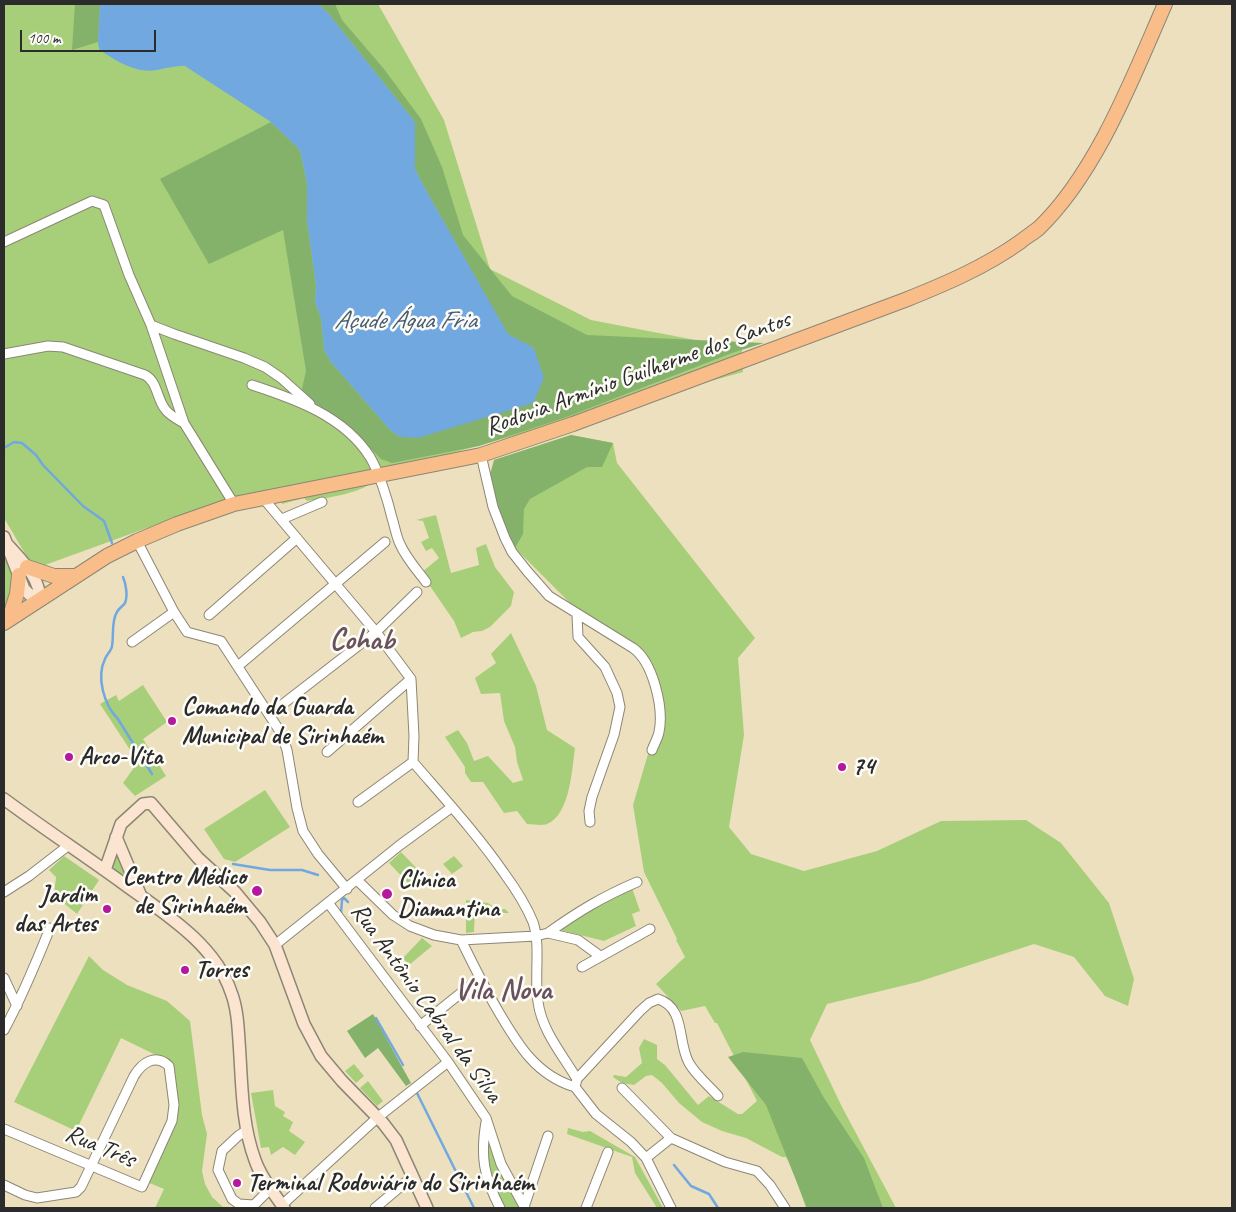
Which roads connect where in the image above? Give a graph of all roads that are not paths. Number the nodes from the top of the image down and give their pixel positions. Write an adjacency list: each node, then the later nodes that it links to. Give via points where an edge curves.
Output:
1 (1165, 4): 8 (main road, Rodovia Armínio Guilherme dos Santos, via 1094,156 1054,212 1003,254 905,300)
2 (4, 242): 3 (street, via 92,201 104,205 128,275)
3 (152, 324): 6 (street, via 265,367); 7 (street)
4 (4, 354): 7 (street, via 48,346 63,347 146,375 152,379 165,410)
5 (252, 386): 6 (street)
6 (316, 410): 9 (street, via 337,423 363,448)
7 (184, 423): 12 (street)
8 (481, 455): 9 (main road, Rodovia Armínio Guilherme dos Santos); 26 (street, via 494,507 512,552 549,596)
9 (377, 474): 10 (main road, Rodovia Armínio Guilherme dos Santos); 20 (street, via 403,551)
10 (263, 498): 12 (main road, Rodovia Armínio Guilherme dos Santos); 13 (street)
11 (322, 502): 13 (street)
12 (234, 504): 15 (main road, Rodovia Armínio Guilherme dos Santos)
13 (282, 519): 14 (street)
14 (297, 538): 21 (street); 25 (street)
15 (137, 541): 19 (main road, Rodovia Armínio Guilherme dos Santos); 24 (street)
16 (6, 542): 18 (main road)
17 (385, 542): 21 (street)
18 (23, 571): 19 (main road); 23 (main road, via 37,582); 27 (main road)
19 (76, 576): 23 (main road, Rodovia Armínio Guilherme dos Santos)
20 (426, 582)
21 (336, 584): 28 (street); 30 (street)
22 (417, 592): 28 (street)
23 (40, 598): 27 (main road, Rodovia Armínio Guilherme dos Santos)
24 (174, 612): 29 (street); 30 (street, via 187,632 221,641)
25 (209, 615)
26 (577, 615): 33 (street, via 633,648 650,668 660,720); 39 (street, via 578,637 605,667 620,707 614,735 592,797)
27 (6, 621)
28 (376, 632): 31 (street); 32 (street)
29 (132, 642)
30 (238, 666): 32 (street)
31 (411, 679): 34 (street); 35 (street)
32 (270, 714): 46 (street, via 285,745 303,831)
33 (652, 750)
34 (327, 752)
35 (413, 762): 37 (street); 38 (street)
36 (4, 799): 41 (main road)
37 (358, 802)
38 (452, 808): 43 (street); 52 (street, via 487,848 509,880 533,923)
39 (590, 822)
40 (116, 837): 42 (main road); 47 (main road); 54 (main road, via 125,820 143,804 151,803 198,858 236,892)
41 (69, 845): 42 (main road); 45 (street)
42 (105, 870): 47 (main road)
43 (357, 880): 46 (street); 53 (street, via 392,915 410,926)
44 (637, 882): 51 (street, via 586,906)
45 (4, 892)
46 (342, 893): 48 (street)
47 (140, 896): 69 (main road, via 192,937 211,956 227,981 238,1028)
48 (329, 904): 54 (street); 60 (street, Rua Antônio Cabral da Silva)
49 (50, 928): 59 (street)
50 (650, 929): 55 (street)
51 (548, 933): 52 (street); 55 (street, via 578,940)
52 (536, 936): 53 (street); 63 (street, via 537,997 542,1017)
53 (462, 940): 63 (street, via 481,980 526,1055 552,1077)
54 (276, 945): 66 (main road, via 304,1024 321,1056)
55 (600, 956): 56 (street)
56 (582, 967)
57 (4, 978): 59 (street)
58 (466, 988): 60 (street)
59 (17, 1006): 61 (street)
60 (420, 1026): 62 (street, Rua Antônio Cabral da Silva)
61 (4, 1030)
62 (448, 1062): 66 (street); 67 (street, Rua Antônio Cabral da Silva)
63 (576, 1083): 65 (street, via 640,1011 658,999 674,1010 688,1061); 73 (street, via 596,1114)
64 (622, 1088): 71 (street)
65 (718, 1096)
66 (377, 1118): 75 (main road, via 396,1140); 78 (street)
67 (486, 1118): 81 (street, via 483,1159); 82 (street, Rua Antônio Cabral da Silva, via 501,1164)
68 (4, 1128): 74 (street, Rua Três)
69 (247, 1130): 77 (main road, via 254,1159); 77 (street, via 222,1151 219,1173 232,1199 239,1204 254,1205)
70 (548, 1136): 82 (street)
71 (671, 1138): 73 (street); 85 (street, via 724,1162 757,1171)
72 (608, 1152): 83 (street)
73 (646, 1158): 84 (street)
74 (90, 1165): 74 (street, Rua Três, via 142,1186 172,1121 174,1105 169,1066 154,1060 140,1066); 76 (street, via 76,1192 37,1198)
75 (413, 1176): 79 (street); 80 (main road)
76 (4, 1185)
77 (271, 1188): 78 (main road)
78 (283, 1207)
79 (375, 1208)
80 (427, 1208)
81 (500, 1208)
82 (524, 1208)
83 (586, 1208)
84 (671, 1208)
85 (785, 1208)

